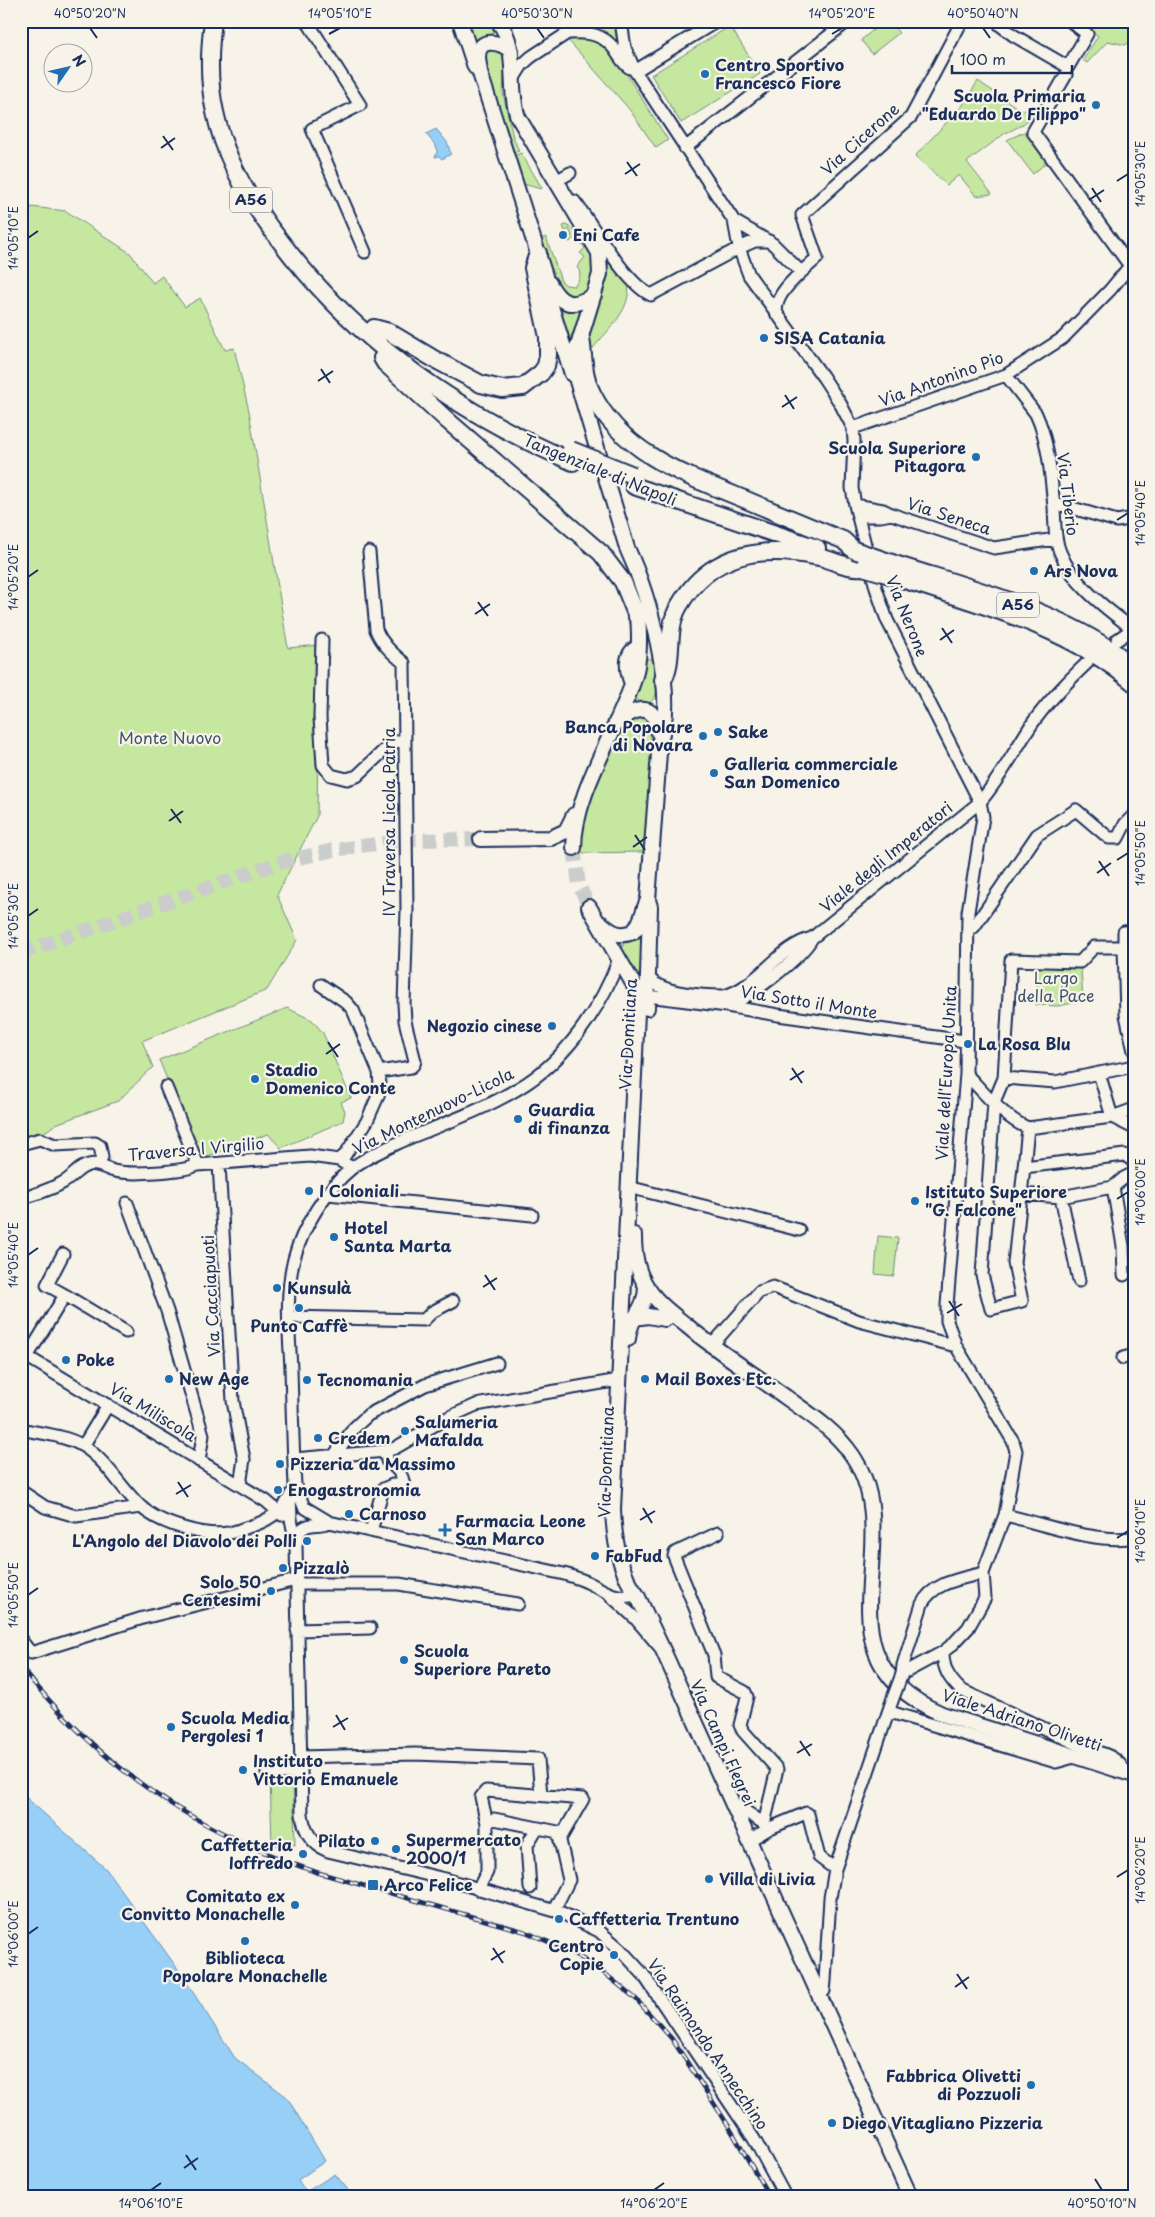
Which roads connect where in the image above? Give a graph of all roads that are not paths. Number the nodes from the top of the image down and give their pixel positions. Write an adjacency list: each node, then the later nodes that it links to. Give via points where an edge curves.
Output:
1 (213, 21): 35 (highway, Tangenziale di Napoli / A56, via 210,60 214,110 235,168 267,224 302,270 330,301)
2 (223, 21): 35 (highway, Tangenziale di Napoli / A56, via 219,58 222,92 230,131 242,162 269,210)
3 (307, 21): 25 (street, via 360,105 312,129)
4 (460, 21): 16 (main road, via 475,67)
5 (498, 21): 14 (main road, via 507,34)
6 (586, 21): 13 (street)
7 (621, 21): 15 (street, via 625,48)
8 (717, 21): 15 (street)
9 (848, 21): 19 (street)
10 (962, 21): 29 (street, Via Cicerone, via 912,117 802,215 817,258)
11 (1070, 21): 12 (street, via 1087,34 1068,67 1013,35)
12 (999, 22)
13 (570, 33): 15 (street, via 586,32 602,37 626,66); 18 (street, via 531,57)
14 (511, 51): 16 (main road, via 499,42 484,46 478,52); 18 (main road)
15 (635, 71): 19 (street)
16 (480, 73): 26 (main road)
17 (1066, 74): 28 (street, via 1033,132)
18 (512, 81): 21 (main road, via 518,117)
19 (684, 148): 22 (street)
20 (570, 173): 21 (street)
21 (556, 181): 24 (street, via 624,270 651,295); 31 (main road, via 599,253 600,274)
22 (734, 221): 23 (street); 24 (street)
23 (768, 241): 24 (street, via 755,241); 27 (street, via 753,247); 29 (street)
24 (739, 248): 27 (street)
25 (365, 252)
26 (538, 253): 30 (main road); 35 (highway, via 533,268 548,337 548,355 544,370 523,387 502,389 481,384 389,332)
27 (744, 264): 33 (street)
28 (1132, 264): 37 (street, Via Antonino Pio, via 1063,338)
29 (802, 272): 32 (street)
30 (545, 276): 31 (main road, via 558,297 568,303 579,303); 38 (main road, via 546,290)
31 (594, 295): 36 (main road)
32 (781, 295): 33 (street); 34 (street, via 776,306)
33 (764, 301): 34 (street)
34 (778, 317): 39 (street, via 823,377)
35 (373, 334): 40 (highway, Tangenziale di Napoli / A56, bridge, via 500,416 572,456); 50 (highway, via 385,364 610,562 627,590)
36 (581, 338): 38 (main road, via 576,358); 46 (highway, via 583,366 592,394 616,427 640,449 669,467 843,540)
37 (1006, 375): 39 (street, Via Antonino Pio); 41 (street, Via Tiberio, via 1040,421)
38 (577, 381): 45 (main road)
39 (853, 428): 42 (street, Via Nerone, via 852,488)
40 (633, 481): 46 (highway, Tangenziale di Napoli / A56); 48 (highway, Tangenziale di Napoli / A56)
41 (1054, 506): 43 (street, via 1117,521); 44 (street, Via Tiberio)
42 (856, 511): 44 (street, Via Seneca, via 883,510 994,548); 62 (street, Via Nerone, via 887,620)
43 (1134, 518)
44 (1056, 539): 51 (street, Via Tiberio, via 1060,553 1076,577 1108,610)
45 (627, 548): 50 (main road); 57 (main road, via 659,644)
46 (854, 550): 49 (highway, Tangenziale di Napoli / A56, bridge)
47 (369, 552): 60 (street, IV Traversa Licola Patria, via 376,630 380,639 404,663)
48 (863, 567): 49 (highway, Tangenziale di Napoli / A56, bridge); 57 (highway, via 773,552 736,557 715,567 689,590 678,608 671,630 668,672)
49 (891, 569): 56 (highway, Tangenziale di Napoli / A56, via 1048,617 1096,641); 58 (highway, Tangenziale di Napoli / A56, via 1051,632 1092,652)
50 (638, 619): 54 (main road)
51 (1134, 628): 53 (street)
52 (322, 640): 60 (street, via 320,717 324,765 332,775 348,779 357,776 393,742)
53 (1117, 640)
54 (634, 653): 57 (main road, via 652,656); 59 (main road, via 632,685)
55 (1087, 663): 62 (street, Viale degli Imperatori, via 1046,706)
56 (1134, 667)
57 (662, 673): 61 (main road, via 663,732)
58 (1134, 683)
59 (616, 722): 61 (main road, via 634,710 649,712 657,721); 63 (main road)
60 (405, 740): 83 (street, IV Traversa Licola Patria, via 407,910 404,1004 414,1064)
61 (660, 740): 67 (main road)
62 (980, 802): 68 (street, Viale dell'Europa Unita, via 983,817); 70 (street, Viale degli Imperatori)
63 (581, 808): 65 (main road, via 574,814 566,831); 65 (main road, via 572,848)
64 (1134, 815): 68 (street, via 1118,838 1109,838 1076,810 1037,835 974,927)
65 (551, 838): 66 (main road)
66 (481, 839)
67 (648, 900): 72 (main road, Via Domitiana, via 638,927 627,934 610,931 593,913); 73 (main road, Via Domitiana)
68 (968, 928): 80 (street, Viale dell'Europa Unita)
69 (1134, 931): 71 (street, via 1124,932)
70 (812, 938): 74 (street, Viale degli Imperatori, via 795,946); 77 (street, Viale degli Imperatori, via 800,954)
71 (1124, 946): 81 (street, via 1126,1015); 86 (street, via 1094,947 1080,962 1011,960)
72 (619, 959): 99 (street, Via Montenuovo-Licola, via 602,996 578,1033 537,1076 494,1101 381,1151); 112 (main road, Via Domitiana, via 638,992 639,1003)
73 (649, 978): 76 (main road, Via Domitiana); 78 (street, Via Sotto il Monte, via 656,986 672,991)
74 (751, 982): 77 (street); 78 (street, Viale degli Imperatori, via 731,994)
75 (321, 985): 83 (street, via 353,1010)
76 (647, 996): 78 (street, Via Sotto il Monte); 103 (main road, Via Domitiana)
77 (744, 998): 78 (street, Viale degli Imperatori); 79 (street)
78 (726, 1001): 79 (street, Via Sotto il Monte)
79 (752, 1010): 80 (street, Via Sotto il Monte)
80 (966, 1041): 85 (street, Viale dell'Europa Unita)
81 (1134, 1051)
82 (1134, 1066): 84 (street)
83 (379, 1072): 94 (street, via 378,1096 345,1156)
84 (1099, 1073): 86 (street, via 1055,1082); 90 (street)
85 (966, 1074): 88 (street); 125 (street, Viale dell'Europa Unita, via 947,1305)
86 (1004, 1078): 88 (street)
87 (166, 1087): 98 (street)
88 (994, 1102): 91 (street); 105 (street, via 982,1275 991,1309 1022,1301 1014,1263)
89 (1134, 1109): 90 (street)
90 (1112, 1117): 91 (street); 92 (street)
91 (1028, 1128): 100 (street)
92 (1134, 1128)
93 (21, 1144): 97 (street, via 40,1139 54,1145 95,1143 100,1146 102,1157)
94 (339, 1160): 96 (street, Traversa I Virgilio, via 310,1156); 99 (street, Traversa I Virgilio)
95 (1134, 1162): 100 (street, via 1125,1155)
96 (219, 1164): 98 (street, Traversa I Virgilio); 136 (street, Via Cacciapuoti, via 233,1401 244,1459)
97 (99, 1165): 98 (street, Traversa I Virgilio, via 115,1172 141,1172 188,1169); 107 (street, via 81,1167 62,1183)
98 (198, 1165)
99 (352, 1168): 104 (street, Via Montenuovo-Licola)
100 (1024, 1168): 105 (street)
101 (1134, 1173): 102 (street)
102 (1113, 1186): 106 (street); 114 (street, via 1123,1246)
103 (636, 1189): 110 (street); 117 (main road, Via Domitiana, via 634,1245)
104 (328, 1194): 109 (street); 119 (street, Via Montenuovo-Licola, via 310,1220 297,1248 290,1282)
105 (1021, 1194): 106 (street)
106 (1061, 1197): 115 (street)
107 (21, 1199)
108 (127, 1203): 135 (street, via 167,1311 203,1435)
109 (532, 1215)
110 (799, 1230)
111 (63, 1254): 116 (street, via 47,1285)
112 (626, 1257): 113 (main road, Via Domitiana); 117 (main road)
113 (625, 1272): 117 (main road, via 631,1303 637,1305); 128 (main road, Via Domitiana)
114 (1124, 1275)
115 (1079, 1280)
116 (65, 1295): 122 (street); 126 (street)
117 (646, 1296): 120 (main road, Via Domitiana); 121 (main road); 123 (main road)
118 (453, 1301): 119 (street, via 424,1320)
119 (289, 1317): 134 (street, Via Montenuovo-Licola)
120 (634, 1318): 121 (main road); 152 (main road, Via Domitiana, via 629,1330 620,1506 624,1546)
121 (665, 1319): 123 (main road)
122 (126, 1332)
123 (695, 1334): 124 (main road, Viale Adriano Olivetti)
124 (712, 1345): 125 (street, via 759,1292 773,1287 859,1321); 164 (main road, Viale Adriano Olivetti, via 822,1424 843,1442 859,1465 868,1489 872,1514 870,1633 881,1662 897,1684 915,1700 942,1714)
125 (956, 1346): 141 (street, Viale dell'Europa Unita, via 1016,1451)
126 (24, 1355): 129 (street, Via Miliscola)
127 (497, 1363): 133 (street, via 424,1385 368,1415)
128 (619, 1380): 132 (street, via 476,1405); 152 (main road, Via Domitiana, via 613,1515 621,1562)
129 (108, 1405): 131 (street); 135 (street, Via Miliscola)
130 (21, 1429): 131 (street, via 71,1440)
131 (83, 1446): 140 (street, via 106,1466)
132 (386, 1451): 133 (street); 145 (street, via 387,1461 397,1468 404,1485 383,1489)
133 (333, 1457): 134 (street)
134 (294, 1459): 138 (street, Via Montenuovo-Licola)
135 (199, 1461): 136 (street, Via Miliscola)
136 (240, 1485): 139 (street, Via Miliscola)
137 (21, 1491): 140 (street, via 45,1507 76,1516)
138 (292, 1491): 139 (street, via 278,1502); 142 (street); 143 (street, via 304,1507)
139 (266, 1501): 142 (street, Via Miliscola)
140 (141, 1507): 142 (street, via 179,1527 208,1532 228,1533)
141 (1005, 1514): 147 (street, via 1102,1539); 149 (street, Viale dell'Europa Unita)
142 (283, 1515): 144 (street); 148 (street, Via Raimondo Annecchino)
143 (329, 1522): 144 (street); 145 (street)
144 (316, 1524): 148 (street, via 300,1532)
145 (370, 1531): 151 (street, via 564,1574)
146 (718, 1533): 171 (street, via 674,1556 714,1655 716,1677 745,1692 747,1697 740,1725 777,1770)
147 (1134, 1537)
148 (296, 1545): 150 (street, Via Raimondo Annecchino)
149 (983, 1573): 157 (street, via 941,1585 928,1596 922,1604); 159 (street, via 985,1598 968,1628)
150 (296, 1582): 153 (street, via 399,1584); 155 (street, Via Raimondo Annecchino); 156 (street, via 143,1618 32,1653)
151 (609, 1594): 152 (street); 158 (street)
152 (637, 1595): 158 (main road, Via Campi Flegrei)
153 (518, 1604)
154 (370, 1628): 155 (street)
155 (297, 1630): 163 (street, Via Raimondo Annecchino)
156 (21, 1640)
157 (909, 1647): 160 (street, via 915,1656); 161 (street)
158 (662, 1648): 169 (main road, Via Campi Flegrei)
159 (943, 1652): 160 (street); 167 (street, via 945,1671 961,1690 1084,1747 1104,1752)
160 (926, 1660): 161 (street)
161 (902, 1674): 162 (street, bridge)
162 (890, 1712): 164 (street, via 1056,1762); 175 (street)
163 (301, 1757): 166 (street, Via Raimondo Annecchino); 168 (street, via 415,1754 538,1759)
164 (1074, 1757): 167 (main road, Viale Adriano Olivetti)
165 (267, 1773): 166 (street)
166 (302, 1773): 176 (street, Via Raimondo Annecchino, via 303,1820 309,1836 322,1848)
167 (1130, 1774)
168 (541, 1795): 170 (street, via 486,1790 481,1797); 173 (street, via 583,1799)
169 (730, 1800): 171 (street); 174 (main road, Via Campi Flegrei)
170 (487, 1823): 172 (street, via 494,1819); 176 (street, via 487,1872)
171 (767, 1826): 174 (street); 175 (street, via 808,1814 819,1858)
172 (537, 1828): 173 (street, via 558,1832); 177 (street, via 527,1845)
173 (560, 1838): 178 (street, via 569,1880)
174 (748, 1841): 179 (main road, Via Campi Flegrei)
175 (835, 1869): 179 (street, via 828,1918 824,1991)
176 (478, 1888): 178 (street, Via Raimondo Annecchino)
177 (530, 1888)
178 (554, 1910): 180 (street, Via Raimondo Annecchino, via 599,1931 643,1974 754,2139)
179 (818, 1995): 181 (main road, Via Campi Flegrei)
180 (784, 2196)
181 (910, 2196)

